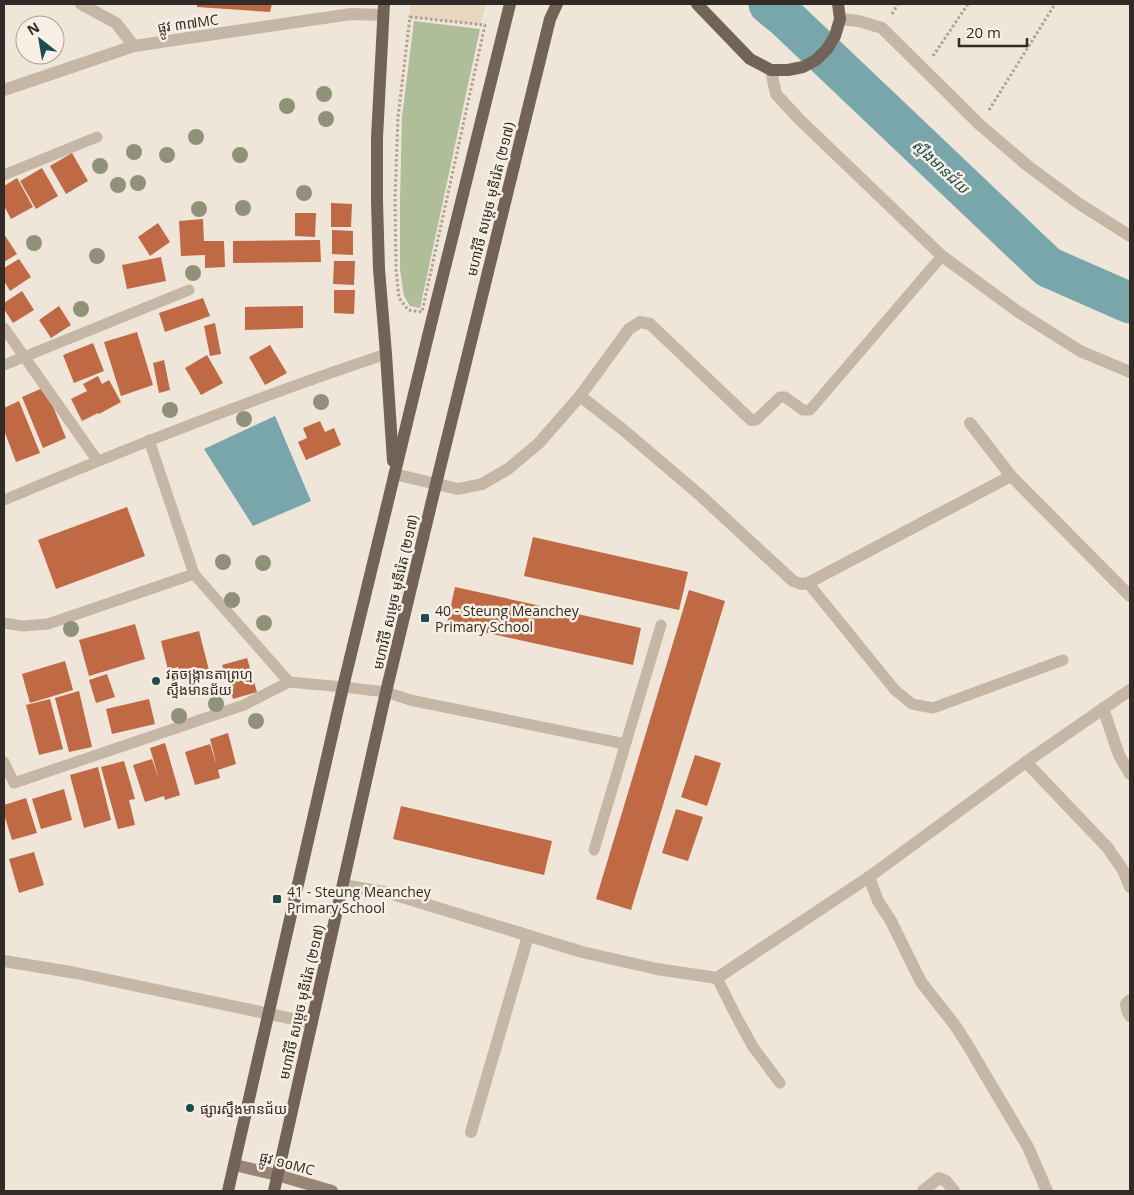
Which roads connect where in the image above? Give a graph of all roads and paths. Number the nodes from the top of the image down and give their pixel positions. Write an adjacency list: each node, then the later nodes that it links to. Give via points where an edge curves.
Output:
1 (81, 4): 13 (street, via 116,23)
2 (552, 4): 11 (main road)
3 (557, 4): 11 (main road, មហាវិថី សម្តេច មុនីរ៉េត (២១៧))
4 (697, 4): 15 (main road, via 750,59)
5 (838, 4): 12 (main road)
6 (968, 4): 14 (path)
7 (1055, 4): 17 (path)
8 (510, 7): 33 (main road, មហាវិថី សម្តេច មុនីរ៉េត (២១៧))
9 (384, 9): 13 (street, ផ្លូវ ៣៧MC); 24 (main road, via 377,201)
10 (410, 17): 10 (path, via 485,25 422,312 408,310 400,298 396,269 398,117)
11 (550, 19): 35 (main road, មហាវិថី សម្តេច មុនីរ៉េត (២១៧))
12 (840, 20): 14 (street, via 859,21 882,28); 15 (main road, via 835,36 816,60 803,67)
13 (134, 46): 16 (street, ផ្លូវ ៣៧MC)
14 (924, 69): 17 (street)
15 (772, 70): 21 (street, via 776,94)
16 (4, 90)
17 (980, 125): 20 (street, via 1078,203)
18 (97, 137): 19 (lane)
19 (4, 175)
20 (1130, 236)
21 (942, 256): 27 (street, via 1017,311 1080,351); 29 (lane, via 810,410 780,397 756,420)
22 (189, 290): 25 (lane)
23 (4, 328): 25 (lane)
24 (386, 354): 31 (lane); 33 (main road)
25 (25, 358): 26 (lane); 32 (lane)
26 (4, 365)
27 (1130, 372)
28 (580, 396): 29 (street, via 629,329 640,322 650,324); 35 (street, via 539,443 508,469 474,486 458,489); 38 (street, via 701,496 793,581)
29 (751, 420)
30 (970, 423): 34 (street)
31 (149, 440): 32 (lane); 37 (lane)
32 (97, 460): 36 (lane)
33 (394, 474): 35 (street); 44 (main road, មហាវិថី សម្តេច មុនីរ៉េត (២១៧))
34 (1011, 476): 38 (street); 39 (street)
35 (436, 484): 46 (main road, មហាវិថី សម្តេច មុនីរ៉េត (២១៧))
36 (4, 500)
37 (194, 574): 40 (lane, via 48,624 23,626); 43 (lane)
38 (808, 583): 42 (lane, via 895,690 912,704 933,708)
39 (1130, 596)
40 (4, 623)
41 (660, 625): 48 (lane)
42 (1064, 660)
43 (289, 682): 44 (lane); 52 (lane, via 244,705)
44 (343, 687): 46 (lane); 61 (main road, មហាវិថី សម្តេច មុនីរ៉េត (២១៧))
45 (1130, 690): 47 (street)
46 (386, 692): 48 (lane, via 410,700); 55 (main road, មហាវិថី សម្តេច មុនីរ៉េត (២១៧))
47 (1103, 708): 50 (street); 51 (street, via 1119,755)
48 (625, 744): 53 (lane)
49 (4, 762): 52 (lane)
50 (1026, 762): 54 (street); 56 (street, via 1107,847)
51 (1130, 774)
52 (9, 784)
53 (594, 850)
54 (869, 877): 59 (street); 73 (street, via 878,901 922,982 954,1024 992,1085 1028,1148)
55 (343, 885): 57 (street, via 389,893); 63 (main road, មហាវិថី សម្តេច មុនីរ៉េត (២១៧))
56 (1130, 887)
57 (528, 936): 59 (street, via 657,969); 65 (street)
58 (4, 961): 61 (street)
59 (718, 978): 64 (lane, via 753,1047)
60 (1130, 1000): 62 (street, via 1126,1004)
61 (269, 1013): 63 (street); 66 (main road, មហាវិថី សម្តេច មុនីរ៉េត (២១៧))
62 (1130, 1016)
63 (312, 1023): 67 (main road, មហាវិថី សម្តេច មុនីរ៉េត (២១៧))
64 (780, 1083)
65 (471, 1132)
66 (234, 1165): 67 (street, ផ្លូវ ១០MC); 68 (main road, មហាវិថី សម្តេច មុនីរ៉េត (២១៧))
67 (277, 1174): 69 (main road, មហាវិថី សម្តេច មុនីរ៉េត (២១៧)); 70 (street, ផ្លូវ ១០MC)
68 (228, 1191)
69 (274, 1191)
70 (332, 1191)
71 (923, 1191): 72 (street, via 939,1178)
72 (954, 1191)
73 (1047, 1191)

